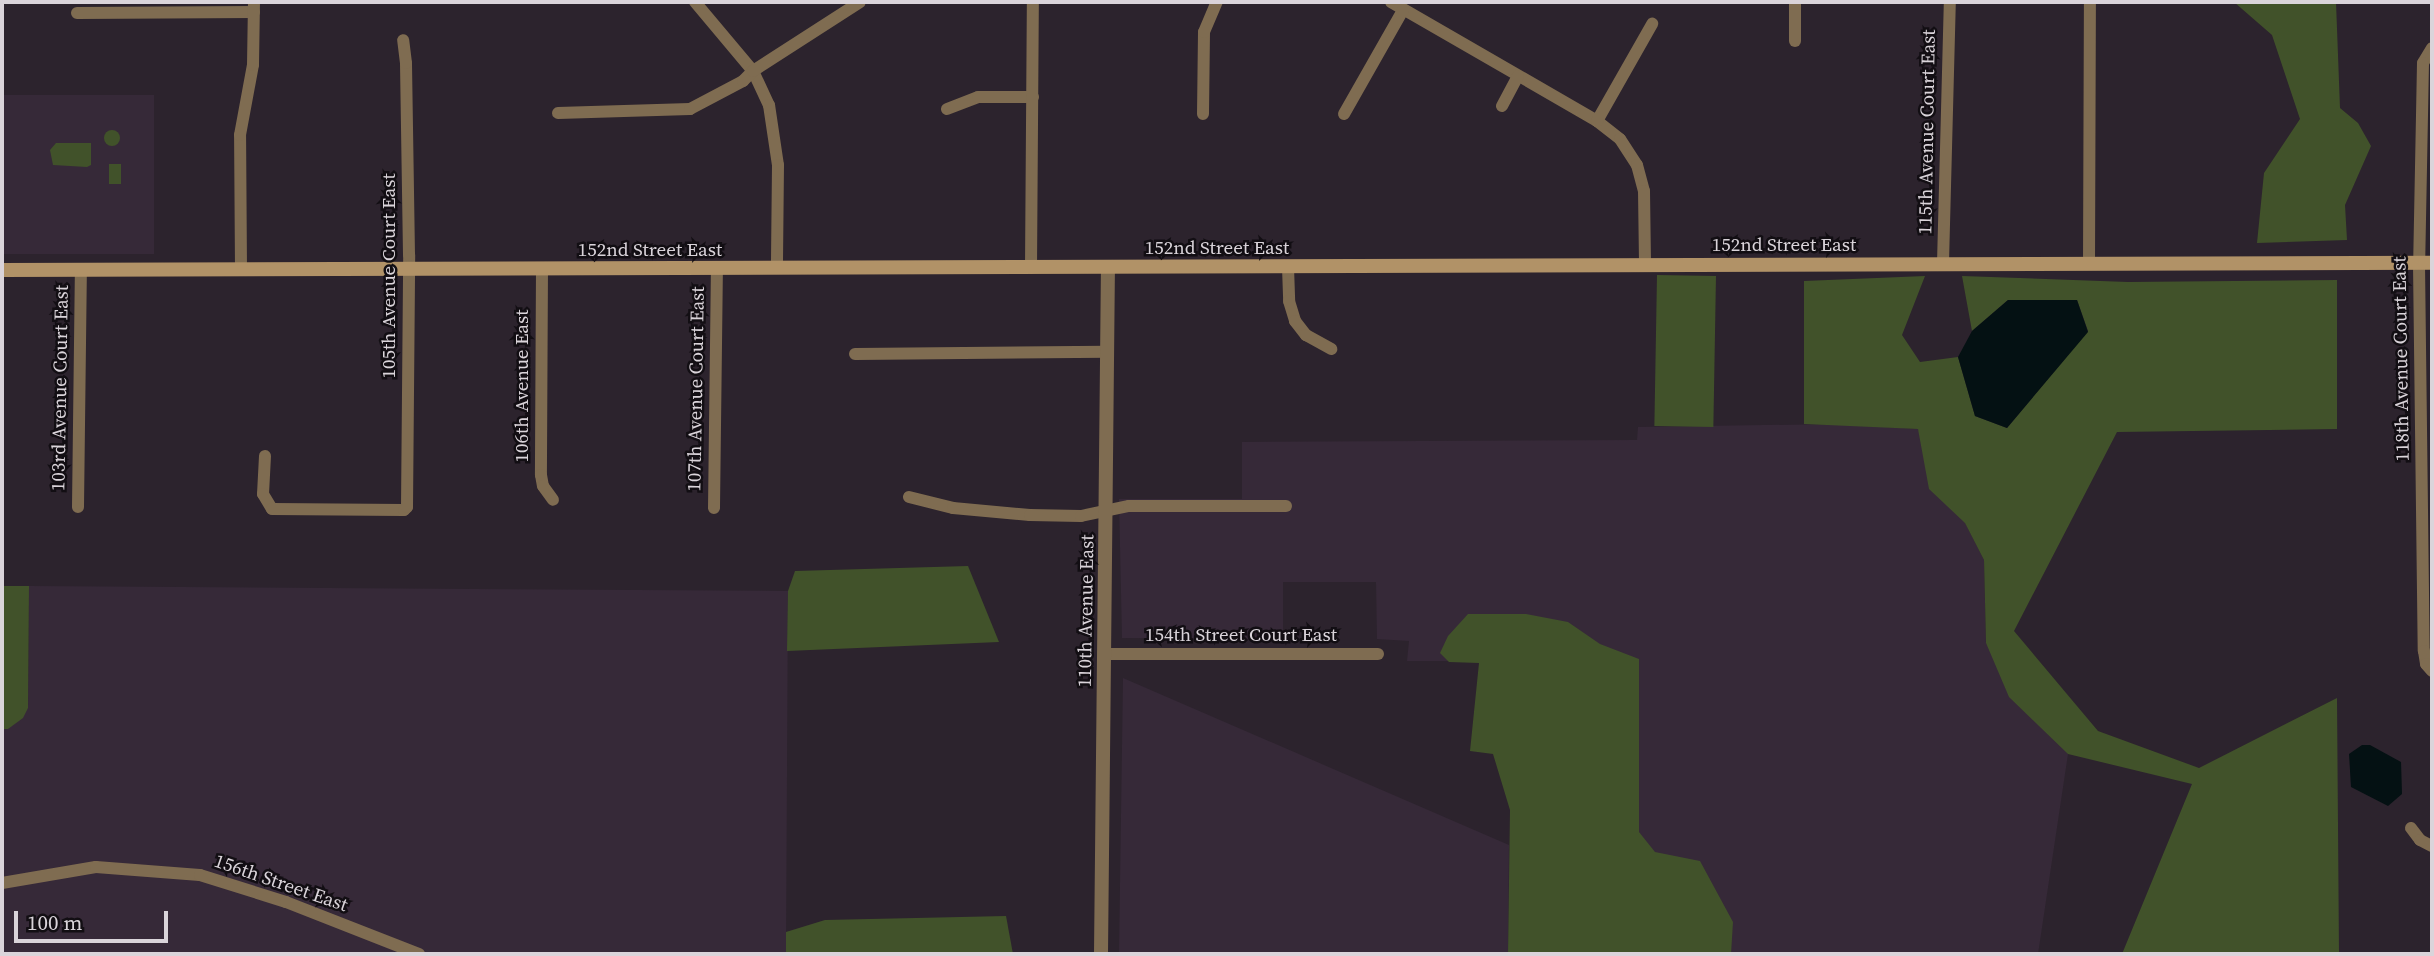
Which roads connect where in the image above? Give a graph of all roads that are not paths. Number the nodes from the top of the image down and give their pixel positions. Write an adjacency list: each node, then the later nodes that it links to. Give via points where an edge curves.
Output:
1 (695, 2): 16 (street)
2 (860, 2): 16 (street)
3 (1033, 2): 18 (street)
4 (1217, 2): 22 (street, via 1203,33)
5 (1391, 2): 10 (street)
6 (1795, 2): 14 (street)
7 (1950, 2): 26 (street, 115th Avenue Court East)
8 (2090, 2): 25 (street)
9 (254, 7): 11 (street); 34 (street, via 251,86 240,135)
10 (1403, 10): 17 (street); 23 (street)
11 (77, 13)
12 (1652, 24): 24 (street)
13 (403, 40): 37 (street, 105th Avenue Court East)
14 (1795, 41)
15 (2430, 48): 27 (street, 118th Avenue Court East, via 2423,63)
16 (753, 71): 21 (street, via 690,109); 31 (street, via 775,129)
17 (1518, 76): 19 (street); 24 (street)
18 (1033, 97): 20 (street, via 978,96); 32 (street)
19 (1502, 106)
20 (947, 108)
21 (558, 113)
22 (1203, 114)
23 (1343, 114)
24 (1597, 121): 28 (street, via 1620,139 1637,165 1644,191)
25 (2089, 263): 26 (main road, 152nd Street East); 27 (main road, 152nd Street East)
26 (1944, 264): 28 (main road, 152nd Street East)
27 (2426, 264): 42 (street, 118th Avenue Court East)
28 (1645, 265): 29 (main road, 152nd Street East)
29 (1287, 267): 33 (main road, 152nd Street East); 39 (street, via 1295,321 1306,335)
30 (542, 268): 37 (main road, 152nd Street East); 38 (main road, 152nd Street East); 45 (street, 106th Avenue East, via 541,475)
31 (777, 268): 32 (main road, 152nd Street East); 38 (main road, 152nd Street East)
32 (1031, 268): 33 (main road, 152nd Street East)
33 (1108, 268): 40 (street, 110th Avenue East)
34 (241, 269): 36 (main road, 152nd Street East); 37 (main road, 152nd Street East)
35 (2, 270): 36 (main road, 152nd Street East)
36 (81, 270): 47 (street, 103rd Avenue Court East)
37 (408, 270): 43 (street, 105th Avenue Court East, via 408,500 404,510 272,509 263,494)
38 (717, 270): 48 (street, 107th Avenue Court East)
39 (1331, 349)
40 (1107, 352): 41 (street); 49 (street, 110th Avenue East)
41 (855, 354)
42 (2426, 354): 50 (street, 118th Avenue Court East)
43 (265, 456)
44 (909, 497): 49 (street, via 988,513 1081,516)
45 (553, 500)
46 (1286, 506): 49 (street, via 1129,506)
47 (78, 507)
48 (714, 508)
49 (1108, 512): 51 (street, 110th Avenue East)
50 (2427, 512): 53 (street, 118th Avenue Court East, via 2424,651)
51 (1105, 654): 52 (street, 154th Street Court East); 58 (street, 110th Avenue East)
52 (1378, 654)
53 (2430, 670)
54 (2411, 828): 55 (street)
55 (2432, 846)
56 (2, 883): 57 (street, 156th Street East, via 96,867 200,875 286,902)
57 (419, 954)
58 (1101, 954)

